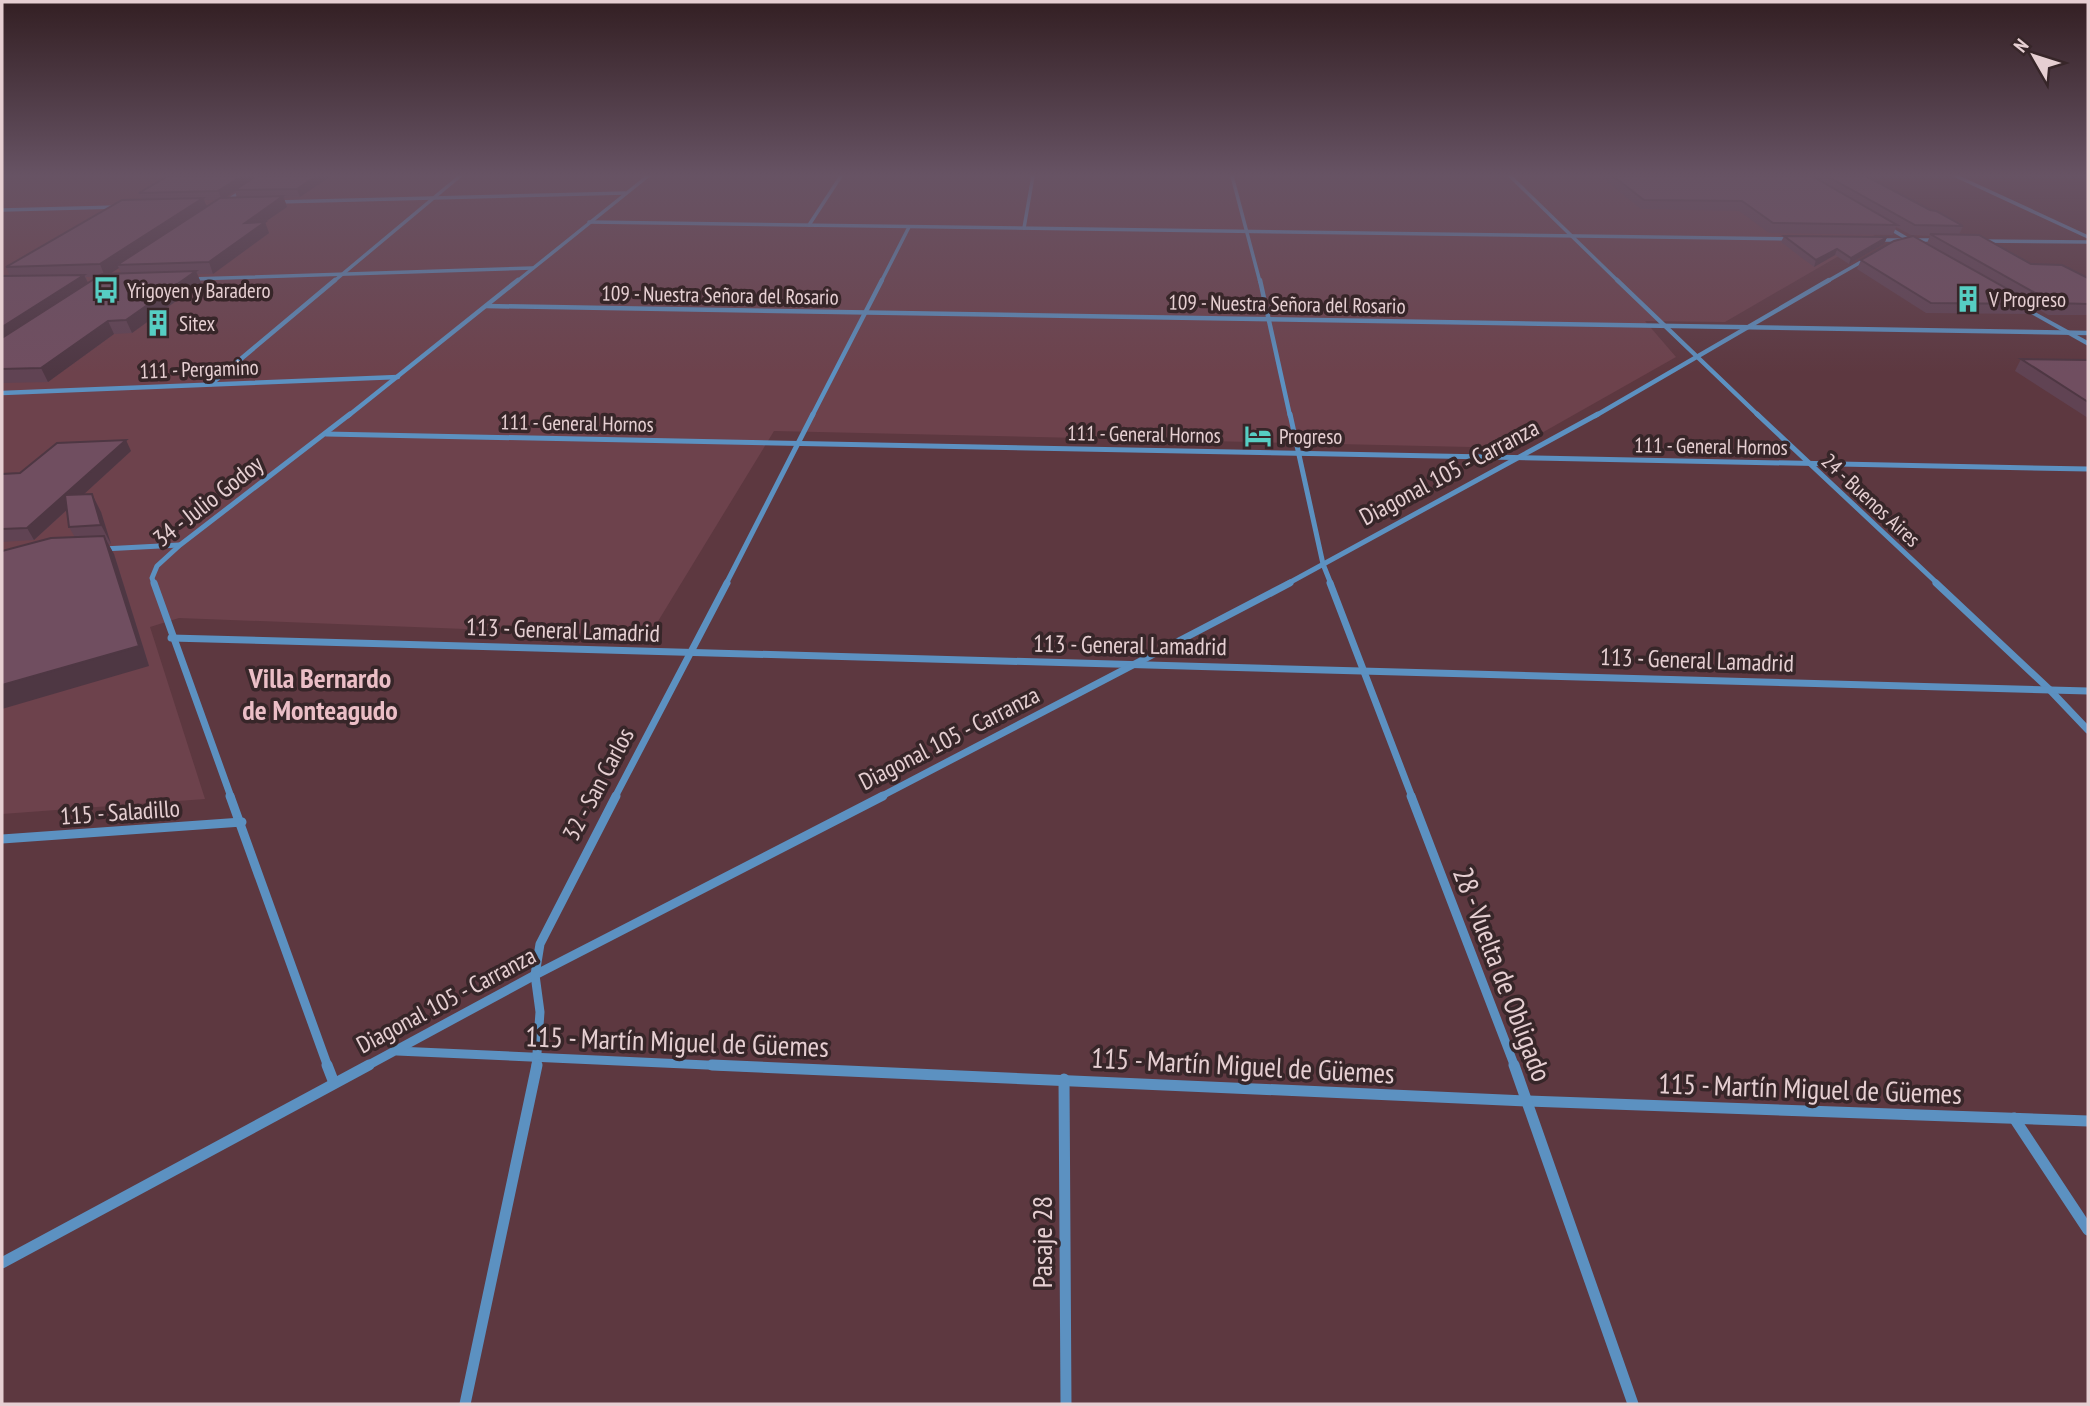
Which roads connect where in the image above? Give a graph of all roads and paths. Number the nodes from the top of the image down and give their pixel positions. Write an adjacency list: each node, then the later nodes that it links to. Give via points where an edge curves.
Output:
1 (380, 242): 12 (street)
2 (565, 242): 11 (street, 34 - Julio Godoy)
3 (901, 242): 16 (street, 32 - San Carlos)
4 (1251, 242): 17 (street, 28 - Vuelta de Obligado)
5 (1578, 242): 18 (street, 24 - Buenos Aires)
6 (1904, 242): 8 (street)
7 (1913, 242): 10 (street)
8 (1889, 246)
9 (1877, 253): 19 (street, Diagonal 105 - Carranza)
10 (1933, 254)
11 (533, 268): 12 (street); 15 (street, 34 - Julio Godoy)
12 (343, 273): 13 (street); 25 (street)
13 (191, 279)
14 (2015, 302): 20 (street)
15 (486, 306): 16 (street, 109 - Nuestra Señora del Rosario); 24 (street, 34 - Julio Godoy)
16 (863, 314): 17 (street, 109 - Nuestra Señora del Rosario); 28 (street, 32 - San Carlos)
17 (1269, 319): 18 (street, 109 - Nuestra Señora del Rosario); 29 (street, 28 - Vuelta de Obligado)
18 (1664, 326): 19 (street, 109 - Nuestra Señora del Rosario); 23 (street, 24 - Buenos Aires)
19 (1746, 327): 20 (street, 109 - Nuestra Señora del Rosario); 23 (street, Diagonal 105 - Carranza)
20 (2068, 333): 21 (street, 109 - Nuestra Señora del Rosario); 22 (street)
21 (2088, 333)
22 (2088, 344)
23 (1696, 355): 30 (street, Diagonal 105 - Carranza); 31 (street, 24 - Buenos Aires)
24 (398, 377): 25 (street, 111 - Pergamino); 27 (street, 34 - Julio Godoy)
25 (211, 384): 26 (street, 111 - Pergamino)
26 (2, 393)
27 (326, 434): 28 (street, 111 - General Hornos); 33 (street, 34 - Julio Godoy)
28 (799, 443): 29 (street, 111 - General Hornos); 37 (street, 32 - San Carlos)
29 (1297, 453): 30 (street, 111 - General Hornos); 35 (street, 28 - Vuelta de Obligado)
30 (1523, 457): 31 (street, 111 - General Hornos); 35 (street, Diagonal 105 - Carranza)
31 (1809, 464): 32 (street, 111 - General Hornos); 40 (street, 24 - Buenos Aires)
32 (2088, 469)
33 (180, 545): 34 (street); 36 (street, 34 - Julio Godoy, via 157,566 152,578)
34 (97, 550)
35 (1323, 564): 38 (street, Diagonal 105 - Carranza); 39 (street, 28 - Vuelta de Obligado)
36 (171, 638): 37 (street, 113 - General Lamadrid); 43 (street, 34 - Julio Godoy)
37 (691, 653): 38 (street, 113 - General Lamadrid); 45 (street, 32 - San Carlos, via 554,912 540,944)
38 (1139, 664): 39 (street, 113 - General Lamadrid); 45 (street, Diagonal 105 - Carranza)
39 (1360, 669): 40 (street, 113 - General Lamadrid); 50 (street, 28 - Vuelta de Obligado)
40 (2049, 689): 41 (street, 113 - General Lamadrid); 42 (street, 24 - Buenos Aires)
41 (2088, 691)
42 (2088, 730)
43 (242, 822): 44 (street, 115 - Saladillo); 49 (street, 34 - Julio Godoy)
44 (2, 839)
45 (535, 975): 46 (street, Diagonal 105 - Carranza); 47 (street, 32 - San Carlos, via 540,1012)
46 (397, 1051): 47 (street, 115 - Martín Miguel de Güemes); 49 (street, Diagonal 105 - Carranza)
47 (538, 1059): 48 (street, 115 - Martín Miguel de Güemes); 55 (street, 32 - San Carlos)
48 (1064, 1079): 50 (street, 115 - Martín Miguel de Güemes); 56 (street, Pasaje 28)
49 (334, 1083): 54 (street, Diagonal 105 - Carranza)
50 (1528, 1101): 51 (street, 115 - Martín Miguel de Güemes); 57 (street, 28 - Vuelta de Obligado)
51 (2014, 1118): 52 (street, 115 - Martín Miguel de Güemes); 53 (street)
52 (2088, 1121)
53 (2088, 1230)
54 (2, 1263)
55 (465, 1404)
56 (1066, 1404)
57 (1633, 1404)

